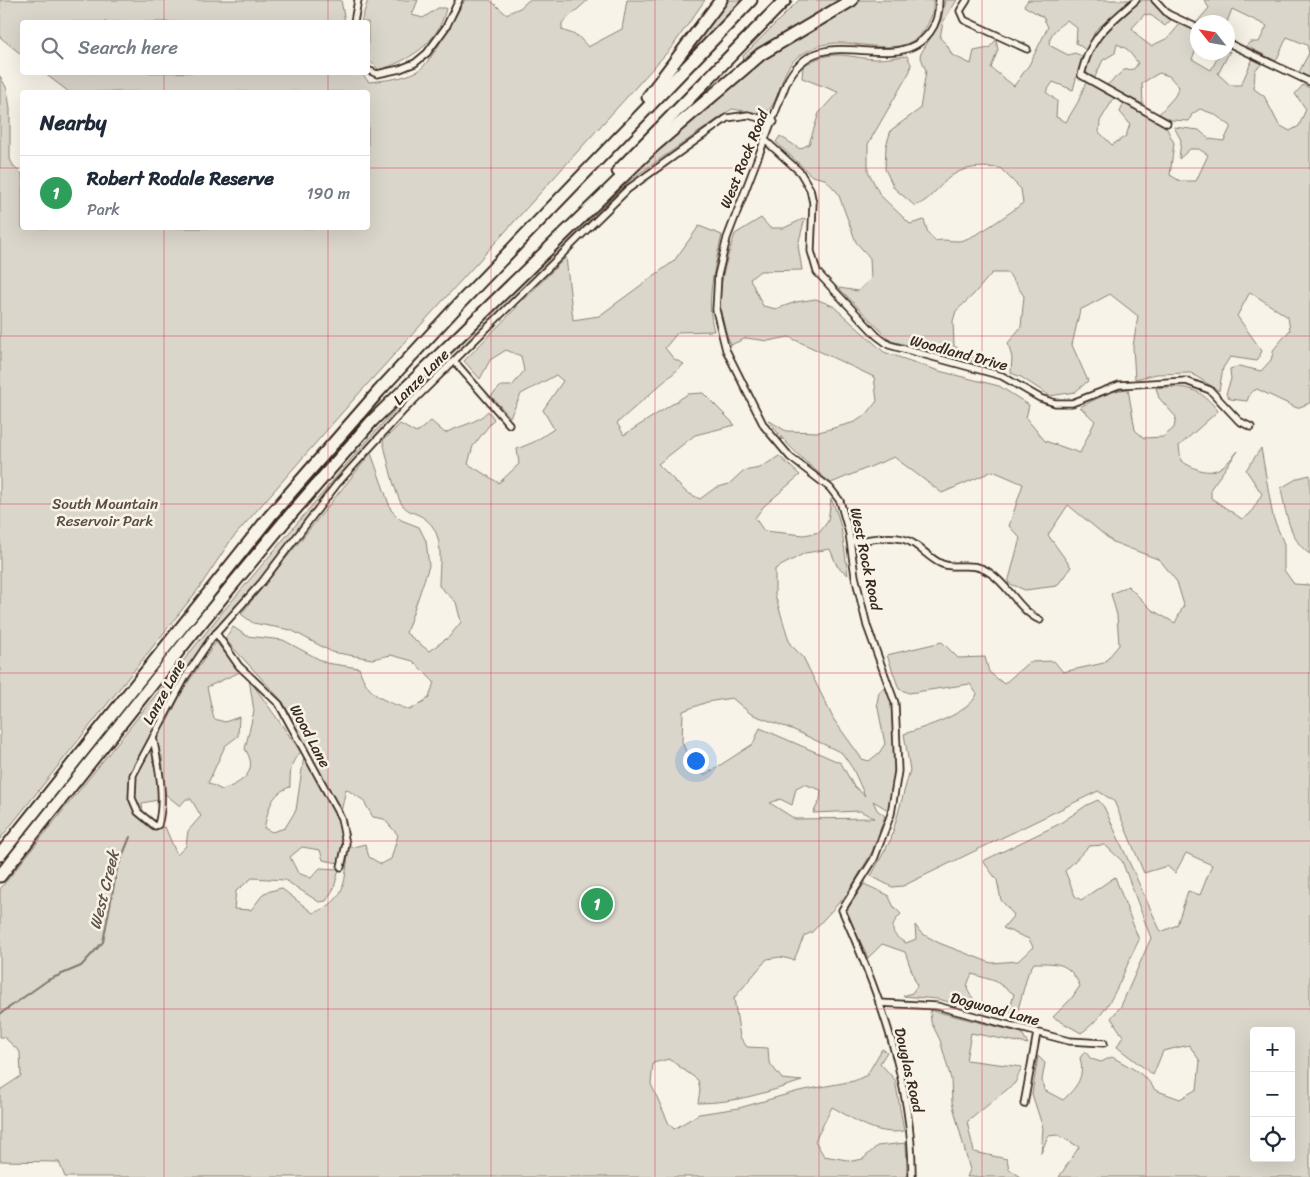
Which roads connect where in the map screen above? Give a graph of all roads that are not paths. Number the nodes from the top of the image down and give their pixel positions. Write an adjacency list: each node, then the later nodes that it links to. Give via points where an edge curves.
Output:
1 (358, 0): 11 (street)
2 (458, 0): 15 (street, via 446,26 427,53 415,63 377,74)
3 (721, 0): 20 (highway, via 633,115)
4 (751, 0): 20 (highway)
5 (785, 0): 21 (highway)
6 (852, 0): 21 (highway, via 788,36 744,67 655,145)
7 (939, 0): 17 (street, West Rock Road, via 938,17 932,30 921,42 908,49 833,49 806,58 790,76)
8 (967, 0): 14 (street, via 960,11 964,20)
9 (1136, 0): 18 (street, via 1097,35 1086,54 1082,75)
10 (1155, 0): 12 (street, via 1168,14)
11 (354, 20)
12 (1190, 24)
13 (1235, 46): 16 (street)
14 (1026, 49)
15 (370, 71)
16 (1310, 82)
17 (774, 122): 19 (street, West Rock Road); 22 (street, Lanze Lane, via 748,115 727,118 645,175 612,203)
18 (1167, 122)
19 (766, 141): 24 (street, Woodland Drive, via 800,172 810,189 813,203 811,251 817,272 884,342 898,349 1002,376 1055,403 1072,403 1119,385 1186,381 1210,390 1239,421); 25 (street, West Rock Road, via 724,250 716,287 718,325 726,350 764,426 790,457 836,494 843,508)
20 (461, 302): 29 (highway, via 270,516)
21 (458, 336): 31 (highway, via 372,421 284,522)
22 (454, 361): 23 (street); 27 (street, Lanze Lane, via 358,460 262,582)
23 (509, 424)
24 (1251, 427)
25 (850, 542): 26 (street, via 902,538 914,543 940,564 982,568 997,578 1026,611); 32 (street, West Rock Road, via 867,626 892,690 898,734 897,783 886,830 866,874 842,910)
26 (1040, 620)
27 (216, 633): 28 (street, Lanze Lane, via 186,676); 30 (street, Wood Lane, via 239,666 279,704 341,818 346,844)
28 (153, 737): 28 (street, Lanze Lane, via 133,775 131,787 138,812 155,826 161,809)
29 (0, 854)
30 (341, 867)
31 (0, 876)
32 (869, 971): 33 (street, Douglas Road)
33 (879, 1004): 34 (street, Dogwood Lane, via 947,1008); 37 (street, Douglas Road, via 906,1104)
34 (1037, 1033): 35 (street, Dogwood Lane, via 1076,1043); 36 (street)
35 (1104, 1043)
36 (1024, 1104)
37 (912, 1177)

